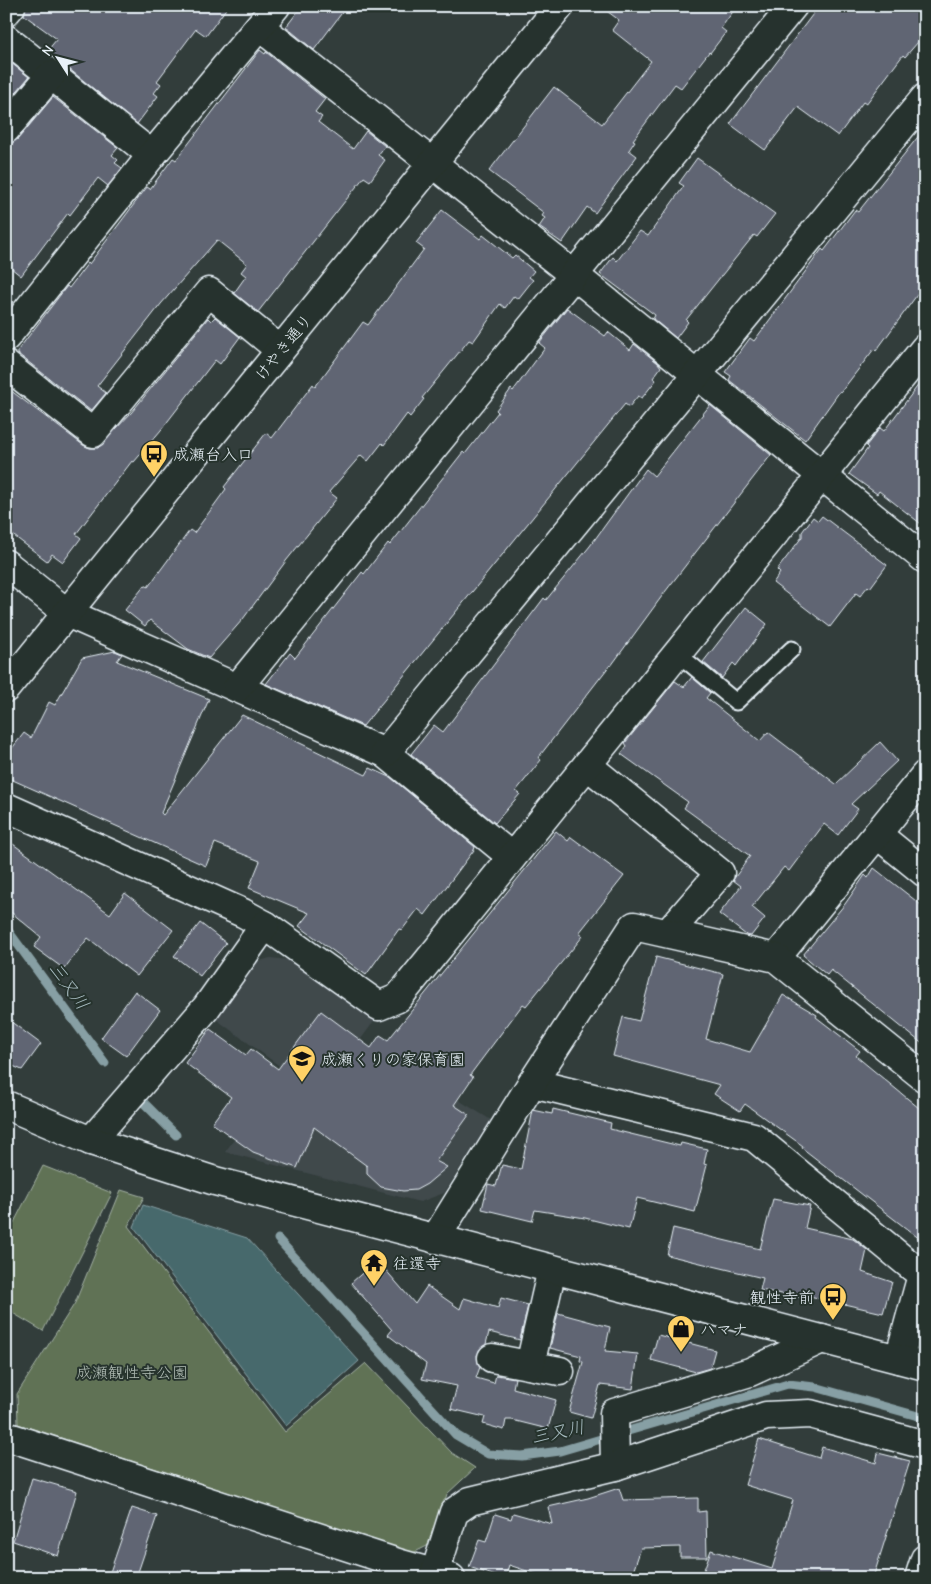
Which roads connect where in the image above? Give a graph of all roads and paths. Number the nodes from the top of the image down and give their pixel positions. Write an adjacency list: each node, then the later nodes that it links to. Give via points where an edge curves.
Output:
1 (11, 6): 4 (street)
2 (560, 6): 11 (street, けやき通り)
3 (793, 6): 12 (street)
4 (6, 12)
5 (268, 16): 10 (street); 11 (street)
6 (6, 39): 7 (street)
7 (51, 75): 9 (street); 10 (street)
8 (925, 98): 18 (street)
9 (6, 129)
10 (152, 155): 13 (street)
11 (432, 163): 12 (street); 16 (street, けやき通り)
12 (574, 275): 18 (street); 26 (street)
13 (15, 306): 14 (street)
14 (6, 337)
15 (925, 348): 19 (street)
16 (280, 350): 17 (street, via 209,292 93,433); 22 (street, けやき通り)
17 (6, 365)
18 (698, 375): 19 (street); 27 (street)
19 (821, 475): 20 (street); 24 (street)
20 (925, 559)
21 (6, 564): 22 (street)
22 (67, 613): 25 (street, けやき通り); 26 (street)
23 (792, 649): 24 (lane, via 736,702)
24 (677, 653): 28 (street)
25 (6, 688)
26 (236, 688): 27 (street)
27 (385, 753): 32 (street)
28 (587, 765): 32 (street); 35 (street, via 720,874)
29 (925, 775): 31 (street)
30 (6, 807): 34 (street, via 243,912)
31 (877, 834): 33 (street); 36 (street)
32 (512, 858): 34 (street, via 398,998 378,1006)
33 (925, 874)
34 (265, 925): 40 (street, via 206,1008)
35 (669, 932): 36 (street); 38 (street, via 634,926)
36 (776, 958): 37 (street)
37 (925, 1078)
38 (532, 1083): 41 (street); 45 (street, via 754,1137 922,1275)
39 (6, 1105): 40 (street)
40 (91, 1141): 41 (street, via 215,1181)
41 (435, 1239): 42 (street)
42 (552, 1269): 43 (street); 46 (street)
43 (822, 1339): 45 (street); 51 (street, via 750,1372 614,1412)
44 (492, 1358): 46 (street)
45 (898, 1359): 47 (street)
46 (530, 1365): 48 (street)
47 (925, 1366)
48 (560, 1371)
49 (6, 1436): 53 (street)
50 (925, 1445): 51 (street, via 810,1414 766,1416)
51 (614, 1461): 53 (street, via 470,1501 454,1512)
52 (925, 1559): 54 (street)
53 (443, 1575)
54 (919, 1578)

